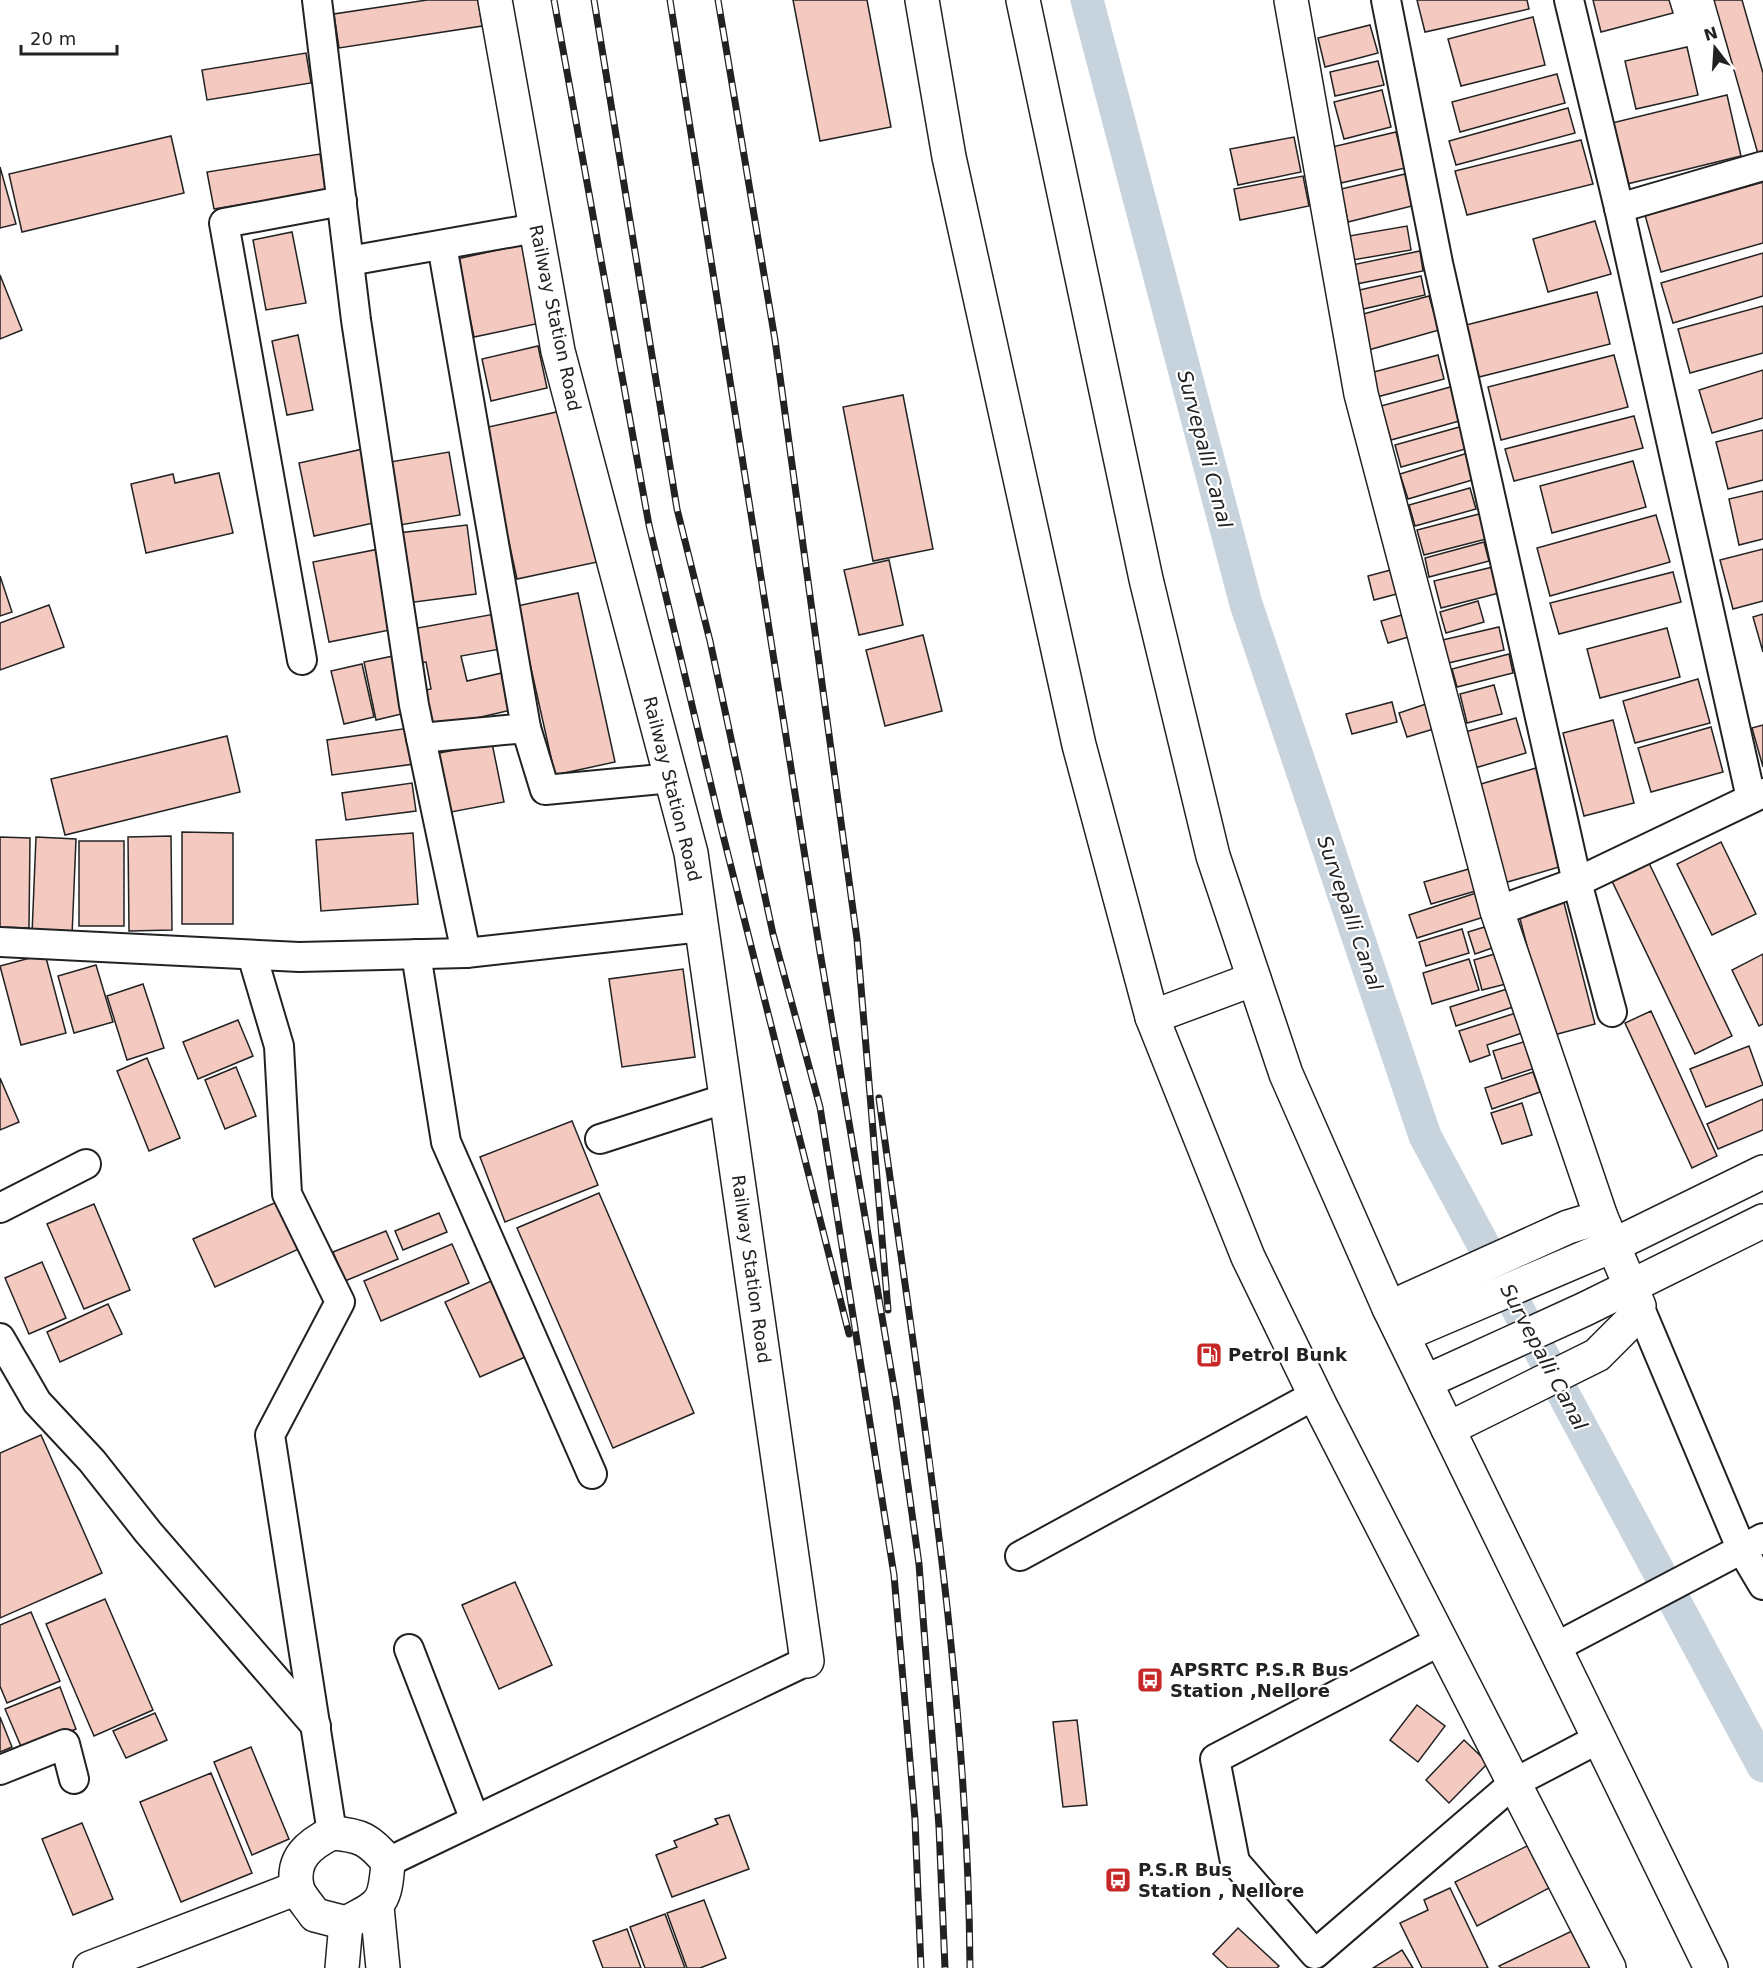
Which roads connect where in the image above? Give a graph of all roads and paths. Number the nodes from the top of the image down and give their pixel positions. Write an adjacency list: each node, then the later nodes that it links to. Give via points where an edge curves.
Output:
1 (317, 0): 9 (street)
2 (495, 0): 11 (main road, Railway Station Road)
3 (922, 0): 28 (main road, via 949,157 1078,746)
4 (1023, 0): 26 (main road, via 1149,591 1213,856)
5 (1291, 0): 20 (main road, via 1361,394)
6 (1386, 0): 19 (street, via 1438,263)
7 (1569, 0): 10 (street)
8 (1763, 166): 10 (street)
9 (342, 201): 13 (street); 14 (street, via 224,223)
10 (1620, 208): 18 (street)
11 (536, 228): 12 (street); 17 (main road, Railway Station Road, via 558,351)
12 (442, 245): 13 (street); 15 (street)
13 (349, 261): 16 (street)
14 (302, 660)
15 (526, 728): 16 (street); 17 (street, via 545,790)
16 (421, 738): 23 (street)
17 (672, 778): 21 (main road, Railway Station Road, via 691,853)
18 (1757, 796): 19 (street)
19 (1577, 882): 20 (street); 27 (street)
20 (1497, 911): 35 (main road)
21 (702, 927): 23 (street); 29 (main road, Railway Station Road)
22 (0, 942): 25 (street)
23 (466, 953): 24 (street)
24 (416, 954): 25 (street); 43 (street, via 446,1142)
25 (252, 955): 51 (street, via 279,1046 287,1194 340,1302 270,1435)
26 (1254, 979): 28 (main road); 38 (main road, via 1286,1074)
27 (1612, 1012)
28 (1152, 1017): 41 (main road, via 1248,1257)
29 (727, 1098): 30 (street); 50 (main road, Railway Station Road)
30 (600, 1139)
31 (86, 1164): 33 (street)
32 (1763, 1172): 35 (main road)
33 (0, 1208)
34 (1763, 1221): 36 (main road)
35 (1602, 1240): 36 (main road); 37 (main road); 37 (main road, via 1548,1236)
36 (1635, 1296): 40 (main road, via 1585,1309); 42 (main road, via 1629,1323 1597,1355); 44 (street)
37 (1433, 1305): 38 (main road)
38 (1396, 1321): 40 (main road)
39 (0, 1338): 51 (street, via 37,1402 92,1461 148,1532)
40 (1425, 1382): 42 (main road)
41 (1315, 1395): 45 (street); 47 (main road)
42 (1462, 1422): 48 (main road)
43 (592, 1474)
44 (1752, 1543): 46 (street); 48 (street)
45 (1020, 1556)
46 (1763, 1585)
47 (1440, 1641): 55 (main road); 62 (street, via 1215,1759 1235,1862)
48 (1556, 1647): 52 (main road)
49 (409, 1649): 56 (street)
50 (807, 1660): 56 (street)
51 (316, 1726): 57 (street)
52 (1600, 1738): 55 (street); 67 (main road)
53 (0, 1770): 54 (street, via 65,1744)
54 (74, 1779)
55 (1514, 1783): 62 (street); 66 (main road)
56 (475, 1820): 58 (street)
57 (332, 1833): 58 (main road, via 357,1835 377,1848); 59 (main road, via 311,1844 302,1857)
58 (388, 1862): 60 (main road, via 386,1889)
59 (297, 1888): 61 (main road, via 315,1915); 63 (main road)
60 (377, 1907): 61 (main road); 65 (main road)
61 (346, 1923): 64 (main road)
62 (1308, 1961)
63 (90, 1968)
64 (342, 1968)
65 (383, 1968)
66 (1609, 1968)
67 (1711, 1968)

